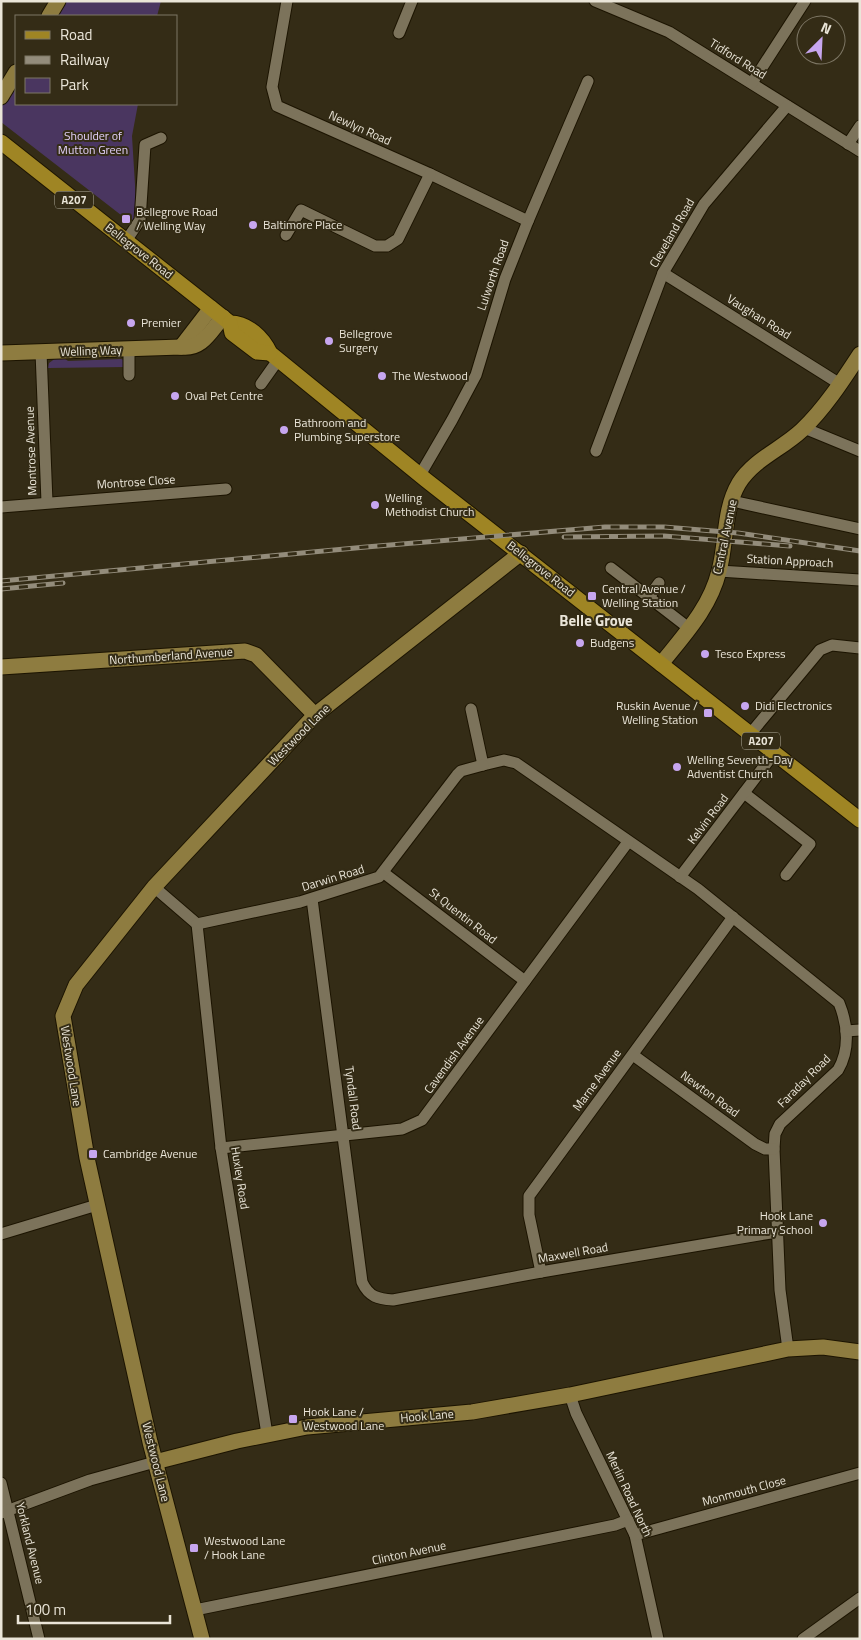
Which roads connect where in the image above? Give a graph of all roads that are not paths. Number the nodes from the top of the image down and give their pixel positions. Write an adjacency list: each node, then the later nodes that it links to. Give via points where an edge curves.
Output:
1 (58, 1): 6 (street)
2 (288, 1): 18 (street, Newlyn Road, via 272,87 277,106)
3 (412, 1): 7 (street)
4 (595, 1): 10 (street, Tidford Road, via 669,32)
5 (805, 1): 10 (street)
6 (50, 15)
7 (399, 33)
8 (15, 74): 11 (street)
9 (588, 81): 19 (street, Lulworth Road)
10 (752, 83): 12 (street, Tidford Road)
11 (1, 97)
12 (787, 106): 16 (street, Tidford Road); 22 (street, Cleveland Road, via 704,204)
13 (860, 126): 16 (street)
14 (161, 138): 21 (street, via 145,145 140,220)
15 (1, 142): 21 (main road, Bellegrove Road / A207)
16 (848, 144): 17 (street, Tidford Road)
17 (860, 151)
18 (430, 174): 19 (street, Newlyn Road); 20 (street, via 398,239 387,246 375,246 301,210)
19 (528, 221): 35 (street, Lulworth Road, via 505,279 476,375)
20 (286, 235)
21 (126, 241): 23 (main road, Bellegrove Road / A207)
22 (663, 273): 31 (street, Vaughan Road); 34 (street, Cleveland Road)
23 (221, 316): 24 (street, Welling Way, via 181,347); 28 (main road, Bellegrove Road / A207, via 232,333 257,352)
24 (129, 350): 25 (street, Welling Way); 29 (street)
25 (41, 352): 26 (street, Welling Way); 38 (street, Montrose Avenue)
26 (1, 353)
27 (860, 354): 31 (street, Central Avenue)
28 (274, 357): 30 (street); 35 (main road, Bellegrove Road / A207)
29 (129, 375)
30 (261, 384)
31 (840, 384): 32 (street, Central Avenue)
32 (804, 428): 33 (street); 37 (street, Central Avenue, via 752,466)
33 (860, 451)
34 (596, 452)
35 (420, 474): 41 (main road, Bellegrove Road / A207)
36 (226, 489): 38 (street, Montrose Close)
37 (732, 501): 40 (street); 43 (street, Central Avenue)
38 (47, 502): 39 (street, Montrose Avenue)
39 (1, 507)
40 (860, 529)
41 (521, 553): 49 (main road, Bellegrove Road / A207); 52 (street, Westwood Lane)
42 (611, 568): 46 (street)
43 (719, 571): 44 (street, Station Approach); 47 (street, Central Avenue, via 706,604)
44 (860, 580)
45 (659, 583): 46 (street)
46 (649, 597): 47 (street)
47 (690, 629): 49 (street, Central Avenue)
48 (860, 648): 53 (street, via 832,646 820,650)
49 (661, 664): 53 (main road, Bellegrove Road / A207)
50 (1, 667): 52 (street, Northumberland Avenue, via 245,651 256,654)
51 (471, 709): 55 (street)
52 (316, 715): 62 (street, Westwood Lane)
53 (751, 733): 54 (main road, Bellegrove Road / A207)
54 (775, 752): 56 (street, Kelvin Road); 57 (main road, Bellegrove Road / A207)
55 (483, 765): 58 (street, Darwin Road, via 504,760 516,763); 59 (street, Darwin Road, via 457,775)
56 (744, 793): 60 (street, via 810,844); 61 (street, Kelvin Road)
57 (860, 820)
58 (628, 842): 61 (street, Darwin Road); 66 (street, Cavendish Avenue)
59 (384, 873): 63 (street, Darwin Road); 66 (street, St Quentin Road)
60 (786, 875)
61 (680, 877): 64 (street, Faraday Road)
62 (154, 887): 65 (street); 73 (street, Westwood Lane, via 76,984 64,1016 78,1112)
63 (312, 899): 65 (street, Darwin Road); 70 (street, Tyndall Road)
64 (733, 916): 68 (street, Faraday Road, via 834,997 843,1012); 69 (street, Marne Avenue)
65 (197, 924): 71 (street, Huxley Road)
66 (525, 981): 70 (street, Cavendish Avenue, via 422,1120 402,1129)
67 (860, 1030): 68 (street)
68 (846, 1031): 72 (street, Faraday Road, via 845,1059 838,1070 780,1124 775,1134)
69 (633, 1055): 72 (street, Newton Road, via 755,1144); 76 (street, Marne Avenue, via 529,1196 529,1215)
70 (343, 1133): 71 (street, Cavendish Avenue); 77 (street, Tyndall Road, via 362,1282)
71 (221, 1148): 81 (street, Huxley Road)
72 (774, 1149): 74 (street, Faraday Road)
73 (97, 1205): 75 (street); 82 (street, Westwood Lane)
74 (777, 1232): 76 (street, Maxwell Road); 78 (street, Faraday Road, via 782,1316)
75 (1, 1234)
76 (541, 1272): 77 (street, Maxwell Road, via 393,1300)
77 (374, 1297)
78 (788, 1349): 79 (street, Hook Lane, via 823,1347); 80 (street, Hook Lane)
79 (860, 1352)
80 (570, 1395): 81 (street, Hook Lane, via 472,1412 347,1422); 86 (street, Merlin Road North)
81 (267, 1434): 82 (street, Hook Lane)
82 (156, 1462): 85 (street, Hook Lane, via 90,1480); 89 (street, Westwood Lane)
83 (860, 1473): 87 (street, Monmouth Close)
84 (1, 1483): 85 (street, Yorkland Avenue)
85 (5, 1512): 90 (street, Yorkland Avenue)
86 (628, 1520): 87 (street, Merlin Road North); 89 (street, Clinton Avenue)
87 (635, 1534): 92 (street, Merlin Road North)
88 (860, 1598): 93 (street)
89 (195, 1610): 91 (street, Westwood Lane)
90 (39, 1639)
91 (202, 1639)
92 (658, 1639)
93 (803, 1639)

